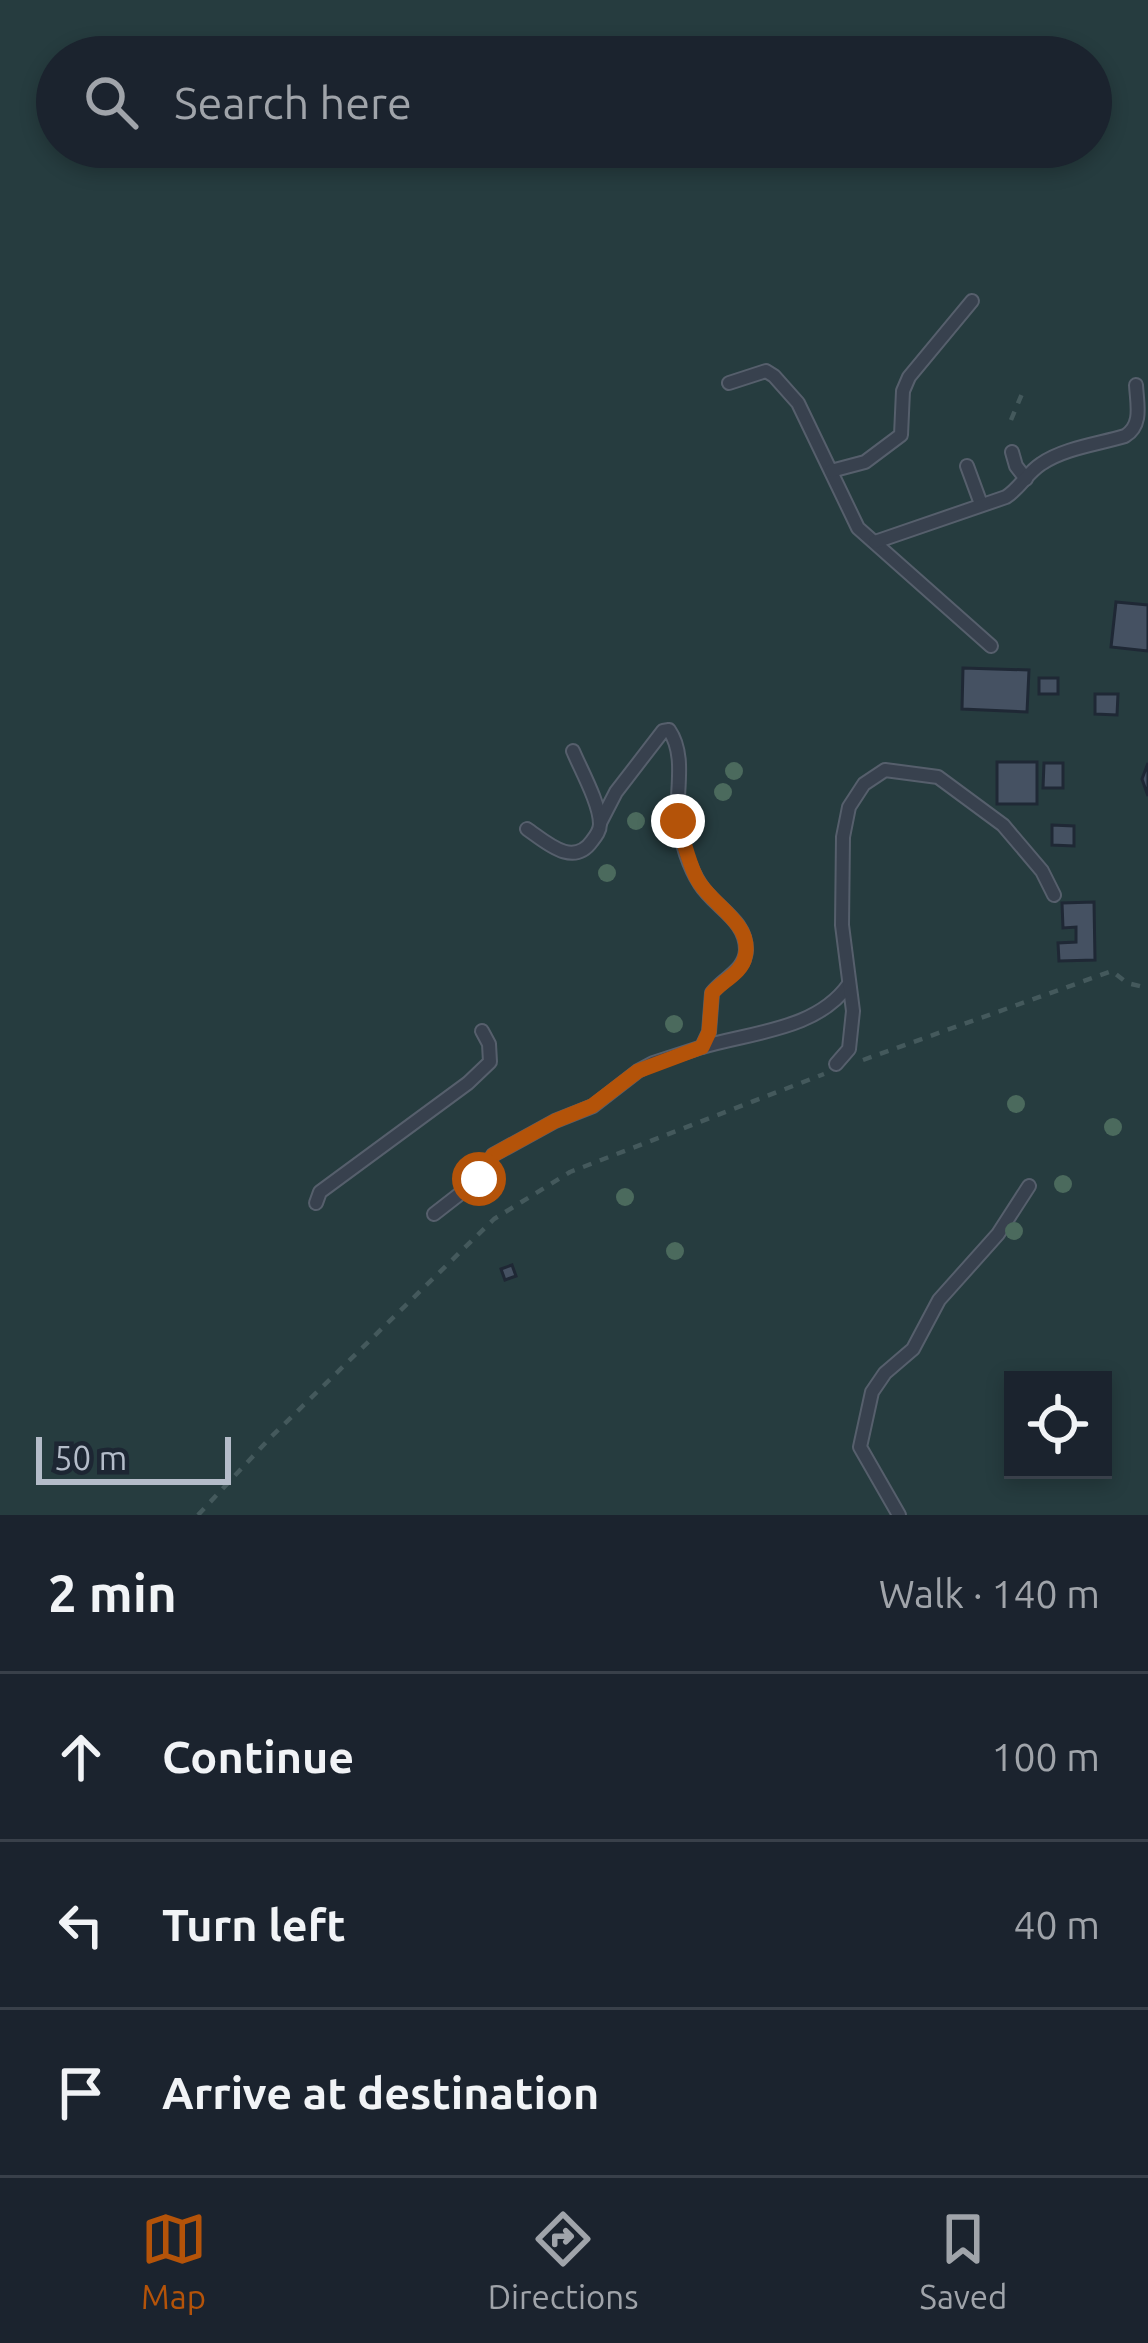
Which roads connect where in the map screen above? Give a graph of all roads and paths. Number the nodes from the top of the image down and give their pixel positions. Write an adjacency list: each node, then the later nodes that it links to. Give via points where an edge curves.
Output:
1 (972, 301): 8 (lane, via 909,377 901,434 865,462)
2 (729, 383): 8 (lane, via 766,371 774,376 798,404)
3 (1136, 385): 9 (lane, via 1134,430 1054,457)
4 (1024, 389): 5 (path)
5 (1011, 420)
6 (1012, 452): 9 (lane)
7 (967, 466): 10 (lane)
8 (831, 471): 11 (lane, via 858,528)
9 (1026, 479): 10 (lane, via 1006,497)
10 (981, 504): 11 (lane)
11 (875, 542): 12 (lane)
12 (991, 646)
13 (573, 751): 14 (lane)
14 (600, 823): 15 (lane, via 577,854); 20 (lane, via 669,730 688,856 746,945 741,967 712,993)
15 (527, 829)
16 (1054, 895): 17 (lane, via 1003,825 938,777 885,770 856,795 843,837)
17 (849, 983): 20 (lane, via 823,1011); 21 (lane, via 849,1049)
18 (1148, 988): 21 (path, via 1112,971)
19 (482, 1031): 23 (lane, via 490,1062 320,1192)
20 (702, 1047): 24 (lane, via 638,1071 592,1106 493,1155 479,1179)
21 (838, 1067): 25 (path, via 570,1172 494,1219)
22 (1029, 1186): 26 (lane, via 939,1300 913,1349 872,1392 860,1447)
23 (316, 1203)
24 (434, 1214)
25 (198, 1515)
26 (899, 1515)

